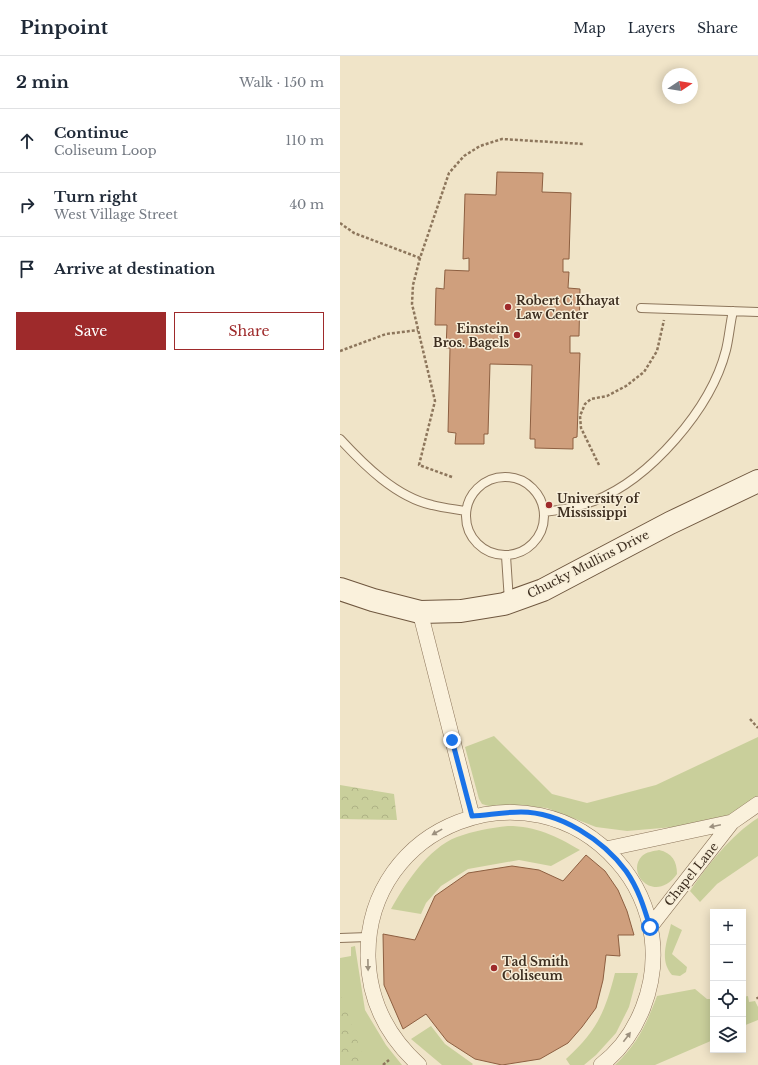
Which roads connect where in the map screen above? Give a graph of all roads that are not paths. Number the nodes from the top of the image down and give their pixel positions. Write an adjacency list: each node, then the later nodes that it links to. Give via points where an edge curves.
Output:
1 (641, 308): 2 (lane)
2 (733, 311): 3 (lane); 7 (lane, via 726,351 715,380 696,415 674,441 627,483 595,500 566,509)
3 (758, 312)
4 (340, 439): 6 (lane, via 372,472 399,490 430,505)
5 (758, 481): 10 (street, Chucky Mullins Drive, via 670,523 543,590)
6 (466, 511): 7 (lane, via 472,495 482,484 496,478 512,478 526,483 537,494); 8 (lane, via 466,525 472,539 483,550)
7 (544, 512): 8 (lane, via 538,538 527,549)
8 (506, 556): 10 (lane)
9 (340, 589): 11 (street, Chucky Mullins Drive)
10 (510, 602): 11 (street, Chucky Mullins Drive, via 461,611)
11 (420, 612): 13 (street)
12 (758, 804): 14 (street, Chapel Lane)
13 (472, 816): 15 (street, via 522,812 552,818 581,830); 17 (street, one-way to 17, via 427,838 404,858 386,883 373,911)
14 (732, 822): 15 (street, Chapel Lane, one-way to 15); 16 (street, Chapel Lane)
15 (606, 849): 16 (street, via 638,891)
16 (650, 927): 20 (street, one-way to 16, via 611,1057 634,1027 649,991 653,948)
17 (368, 937): 18 (lane); 19 (street, one-way to 19, via 368,978 381,1018 404,1052)
18 (340, 938)
19 (419, 1065)
20 (601, 1065)

